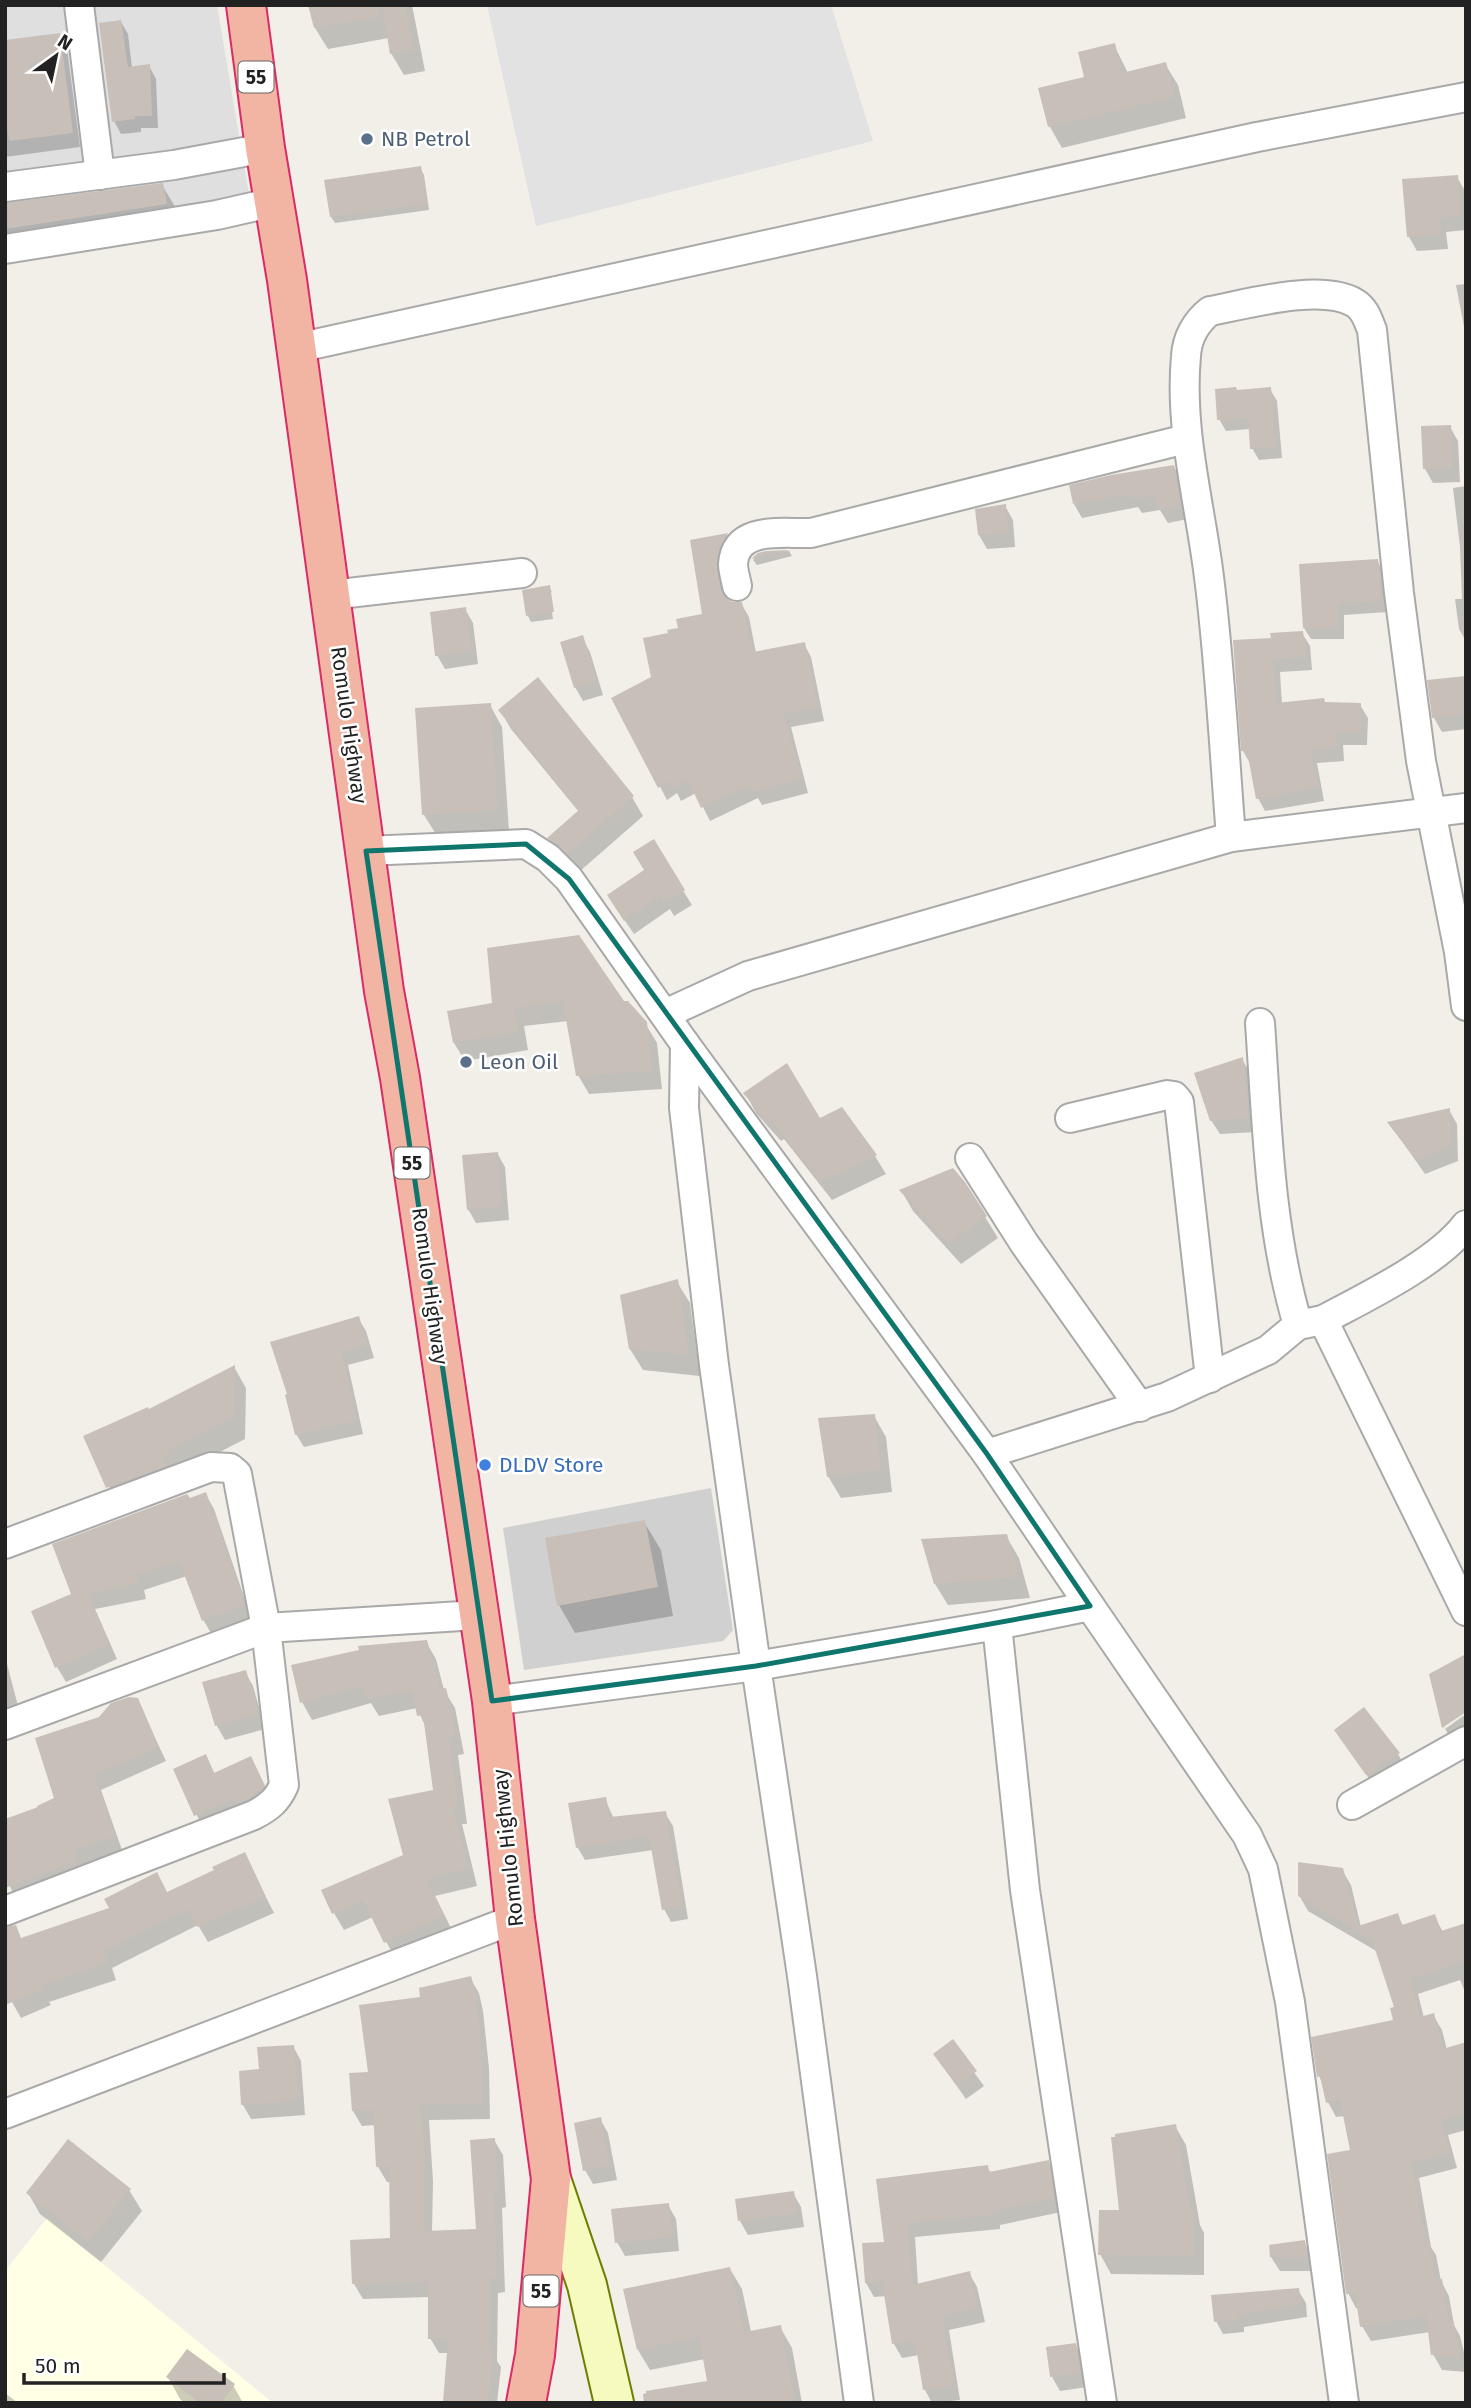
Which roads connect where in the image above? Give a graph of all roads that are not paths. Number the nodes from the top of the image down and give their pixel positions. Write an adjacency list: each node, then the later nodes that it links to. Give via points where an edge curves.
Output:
1 (79, 5): 5 (street)
2 (246, 5): 4 (highway, Romulo Highway / 55)
3 (1466, 97): 9 (street, via 1257,137)
4 (265, 148): 5 (street); 7 (highway, Romulo Highway / 55)
5 (100, 175): 6 (street)
6 (5, 187)
7 (274, 202): 8 (street); 9 (highway, Romulo Highway / 55)
8 (5, 249)
9 (297, 348): 13 (highway, Romulo Highway / 55)
10 (1186, 439): 12 (street, via 811,533 751,536 738,547 733,564); 15 (street, via 1186,355 1193,330 1210,311 1314,293 1355,303 1365,313 1372,330 1399,593); 16 (street, via 1213,604)
11 (523, 573): 13 (street)
12 (737, 586)
13 (331, 595): 17 (highway, Romulo Highway / 55)
14 (1466, 808): 15 (street)
15 (1432, 811): 16 (street); 18 (street)
16 (1231, 837): 19 (street, via 748,976)
17 (366, 851): 19 (street, via 527,844 569,879); 32 (highway, Romulo Highway / 55)
18 (1466, 1006)
19 (665, 1014): 21 (street)
20 (1260, 1023): 25 (street, via 1270,1169 1287,1287)
21 (685, 1044): 28 (street); 35 (street, via 684,1108)
22 (1070, 1118): 26 (street, via 1167,1095 1180,1102)
23 (970, 1158): 27 (street)
24 (1466, 1225): 25 (street, via 1428,1258 1371,1294)
25 (1310, 1322): 26 (street, via 1268,1350); 31 (street)
26 (1210, 1378): 27 (street)
27 (1140, 1407): 28 (street)
28 (987, 1454): 30 (street)
29 (5, 1544): 34 (street, via 211,1467 230,1468 237,1474)
30 (1090, 1606): 33 (street); 48 (street, via 1247,1835 1263,1869 1290,2001)
31 (1466, 1611)
32 (478, 1615): 34 (street); 36 (highway, Romulo Highway / 55)
33 (997, 1625): 35 (street); 47 (street, via 1025,1890)
34 (266, 1629): 37 (street); 40 (street, via 282,1756 284,1785 278,1798 254,1815)
35 (756, 1666): 36 (street); 46 (street)
36 (492, 1701): 41 (highway, Romulo Highway / 55)
37 (5, 1725)
38 (1466, 1741): 39 (street)
39 (1352, 1805)
40 (5, 1911)
41 (515, 1919): 42 (street); 43 (highway, Romulo Highway / 55)
42 (5, 2114)
43 (551, 2179): 44 (highway, Romulo Highway / 55, via 535,2355); 45 (main road, via 587,2285)
44 (526, 2403)
45 (614, 2403)
46 (859, 2403)
47 (1101, 2403)
48 (1344, 2403)

